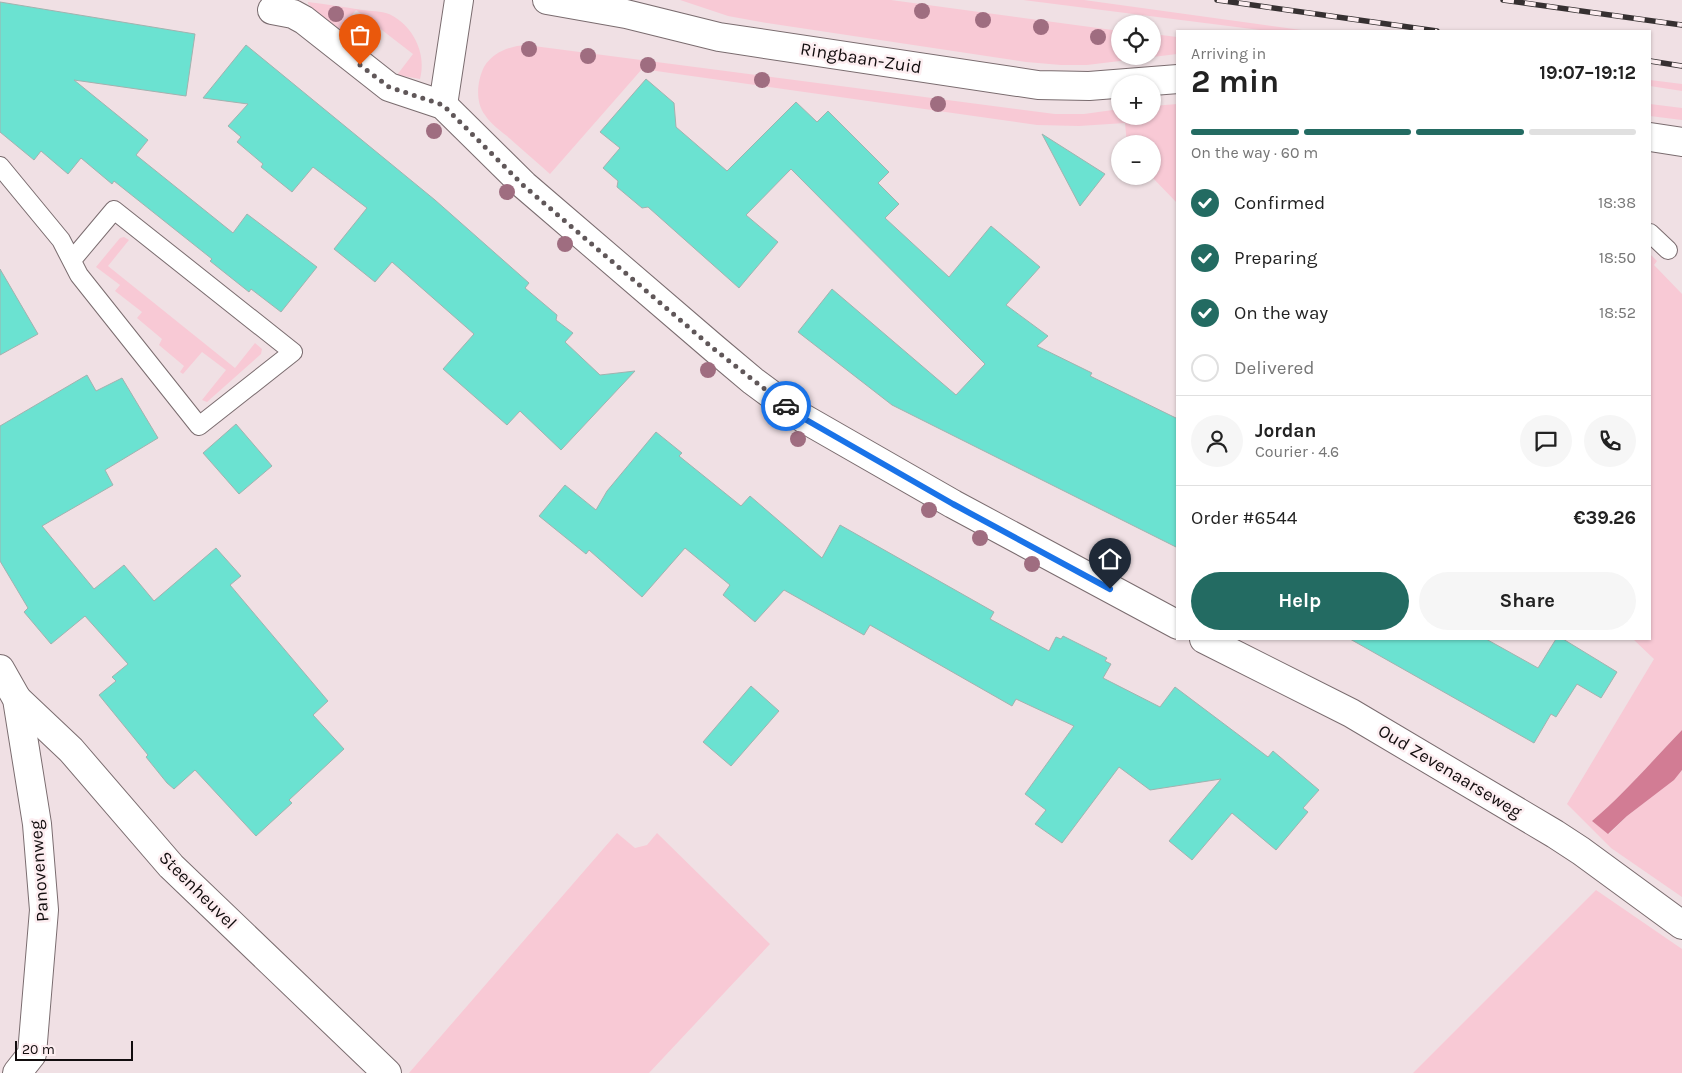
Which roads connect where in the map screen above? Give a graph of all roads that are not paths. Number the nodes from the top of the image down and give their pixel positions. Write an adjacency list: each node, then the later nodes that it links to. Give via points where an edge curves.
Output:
1 (459, 0): 5 (street)
2 (547, 0): 4 (street, Ringbaan-Zuid, via 626,14 719,37 1038,85 1089,86)
3 (272, 10): 5 (street, via 304,20 389,87)
4 (1176, 78)
5 (443, 105): 12 (street, via 524,186 753,381 803,418 953,504)
6 (1651, 137): 7 (street)
7 (1682, 142)
8 (0, 166): 11 (lane, via 62,240)
9 (1651, 234): 10 (lane)
10 (1668, 250)
11 (72, 260): 11 (lane, via 79,275 199,426 293,352 114,210)
12 (1176, 624)
13 (1206, 640): 16 (street, Oud Zevenaarseweg, via 1351,713 1546,829)
14 (0, 669): 15 (street, Panovenweg)
15 (17, 699): 17 (street, Panovenweg, via 37,824 44,910); 18 (street, Steenheuvel, via 71,750 171,866)
16 (1682, 925)
17 (28, 1067)
18 (387, 1073)

